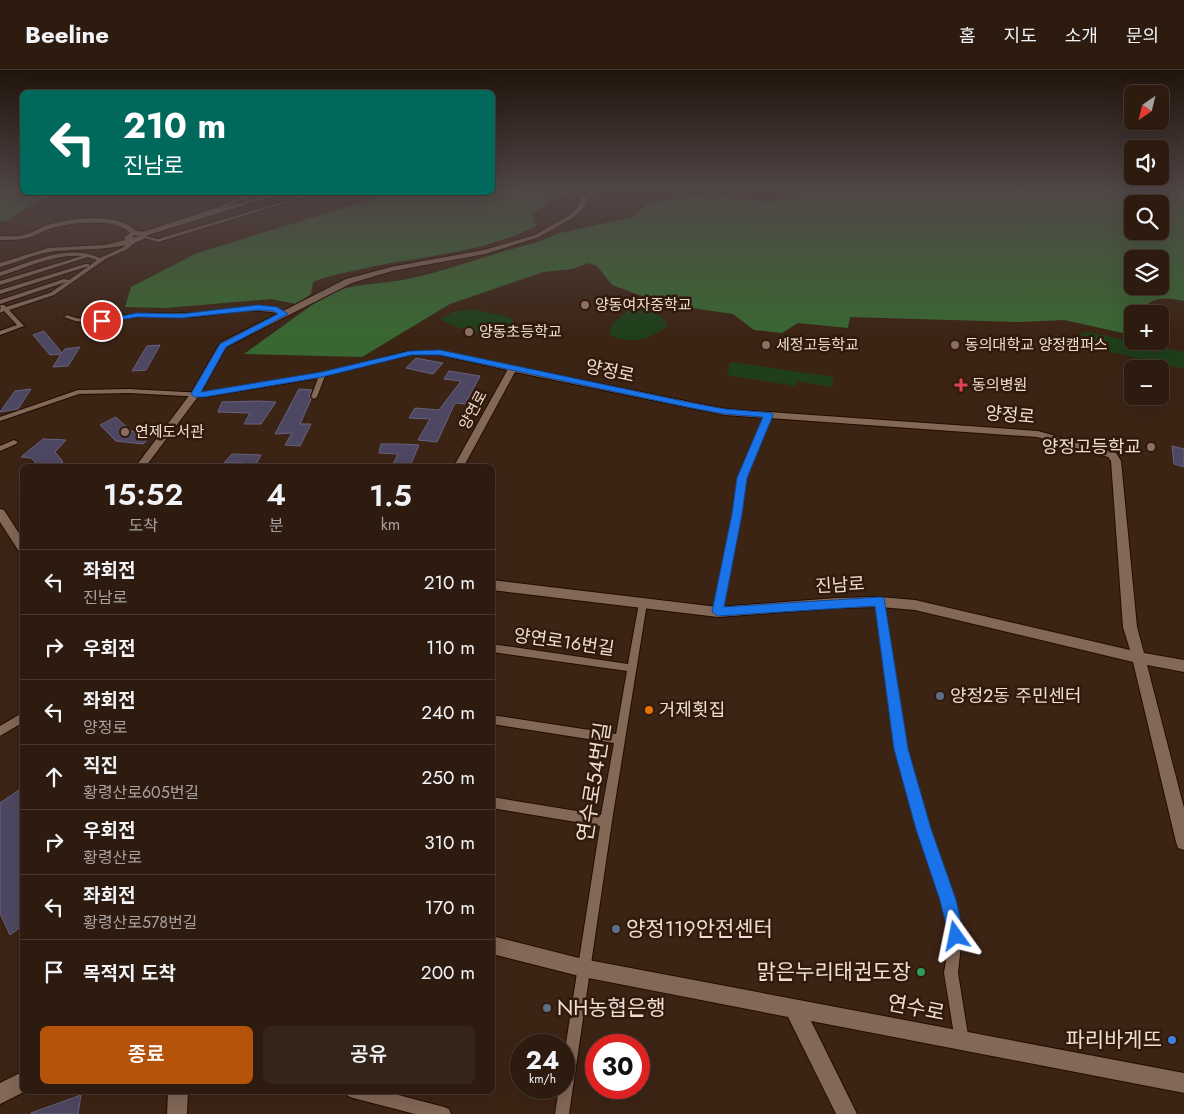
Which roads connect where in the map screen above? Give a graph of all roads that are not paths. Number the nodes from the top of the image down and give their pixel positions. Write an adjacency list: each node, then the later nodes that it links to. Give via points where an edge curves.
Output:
1 (25, 237): 6 (street)
2 (137, 237): 7 (street)
3 (148, 237): 4 (street, via 158,241)
4 (172, 237)
5 (534, 237): 18 (street, via 485,252 349,280)
6 (0, 238)
7 (132, 238): 8 (street, via 119,245); 10 (street, via 124,249)
8 (71, 251): 9 (street); 11 (street, via 48,250); 12 (street)
9 (93, 254): 10 (street); 14 (street)
10 (101, 260): 13 (street); 15 (street)
11 (0, 265)
12 (0, 274)
13 (73, 278): 16 (street); 17 (street, via 52,294)
14 (0, 284)
15 (0, 292)
16 (0, 303): 17 (street)
17 (2, 310): 20 (street, via 21,326)
18 (284, 314): 19 (street, via 258,307 181,316 137,315 87,322); 23 (street, via 223,345)
19 (67, 318)
20 (0, 333)
21 (512, 369): 22 (street, via 440,353 410,353); 25 (street, 양정로, via 725,412); 30 (street, 양연로)
22 (322, 375): 23 (street); 24 (street)
23 (195, 394): 26 (street, via 89,391); 29 (street)
24 (314, 397)
25 (768, 415): 36 (street, via 742,478); 38 (street, 양정로, via 1038,434 1112,455 1116,461 1130,627)
26 (0, 419)
27 (14, 442): 28 (street)
28 (0, 449)
29 (142, 464)
30 (460, 464)
31 (0, 513): 32 (street)
32 (20, 544)
33 (495, 585): 35 (street, 진남로)
34 (880, 602): 36 (street, 진남로); 38 (street, 진남로, via 915,604); 51 (street, via 901,749 956,936 951,973)
35 (643, 603): 36 (street, 진남로); 40 (street, 연수로54번길)
36 (718, 612)
37 (495, 648): 40 (street, 양연로16번길)
38 (1139, 658): 39 (street, 진남로); 47 (street, 양정로)
39 (1184, 666)
40 (631, 668): 44 (street, 연수로54번길)
41 (20, 719): 43 (street)
42 (495, 719): 44 (street)
43 (0, 731)
44 (620, 739): 46 (street, 연수로54번길)
45 (495, 802): 46 (street)
46 (606, 821): 49 (street, 연수로54번길)
47 (1184, 842)
48 (495, 946): 49 (street, 연수로)
49 (583, 968): 50 (street, 연수로); 60 (street)
50 (794, 1009): 51 (street, 연수로); 61 (street)
51 (962, 1041): 53 (street, 연수로)
52 (20, 1083): 54 (street)
53 (1184, 1083)
54 (0, 1094)
55 (178, 1094): 58 (street)
56 (363, 1094): 57 (street)
57 (425, 1112): 59 (street)
58 (177, 1114)
59 (444, 1114)
60 (562, 1114)
61 (847, 1114)

